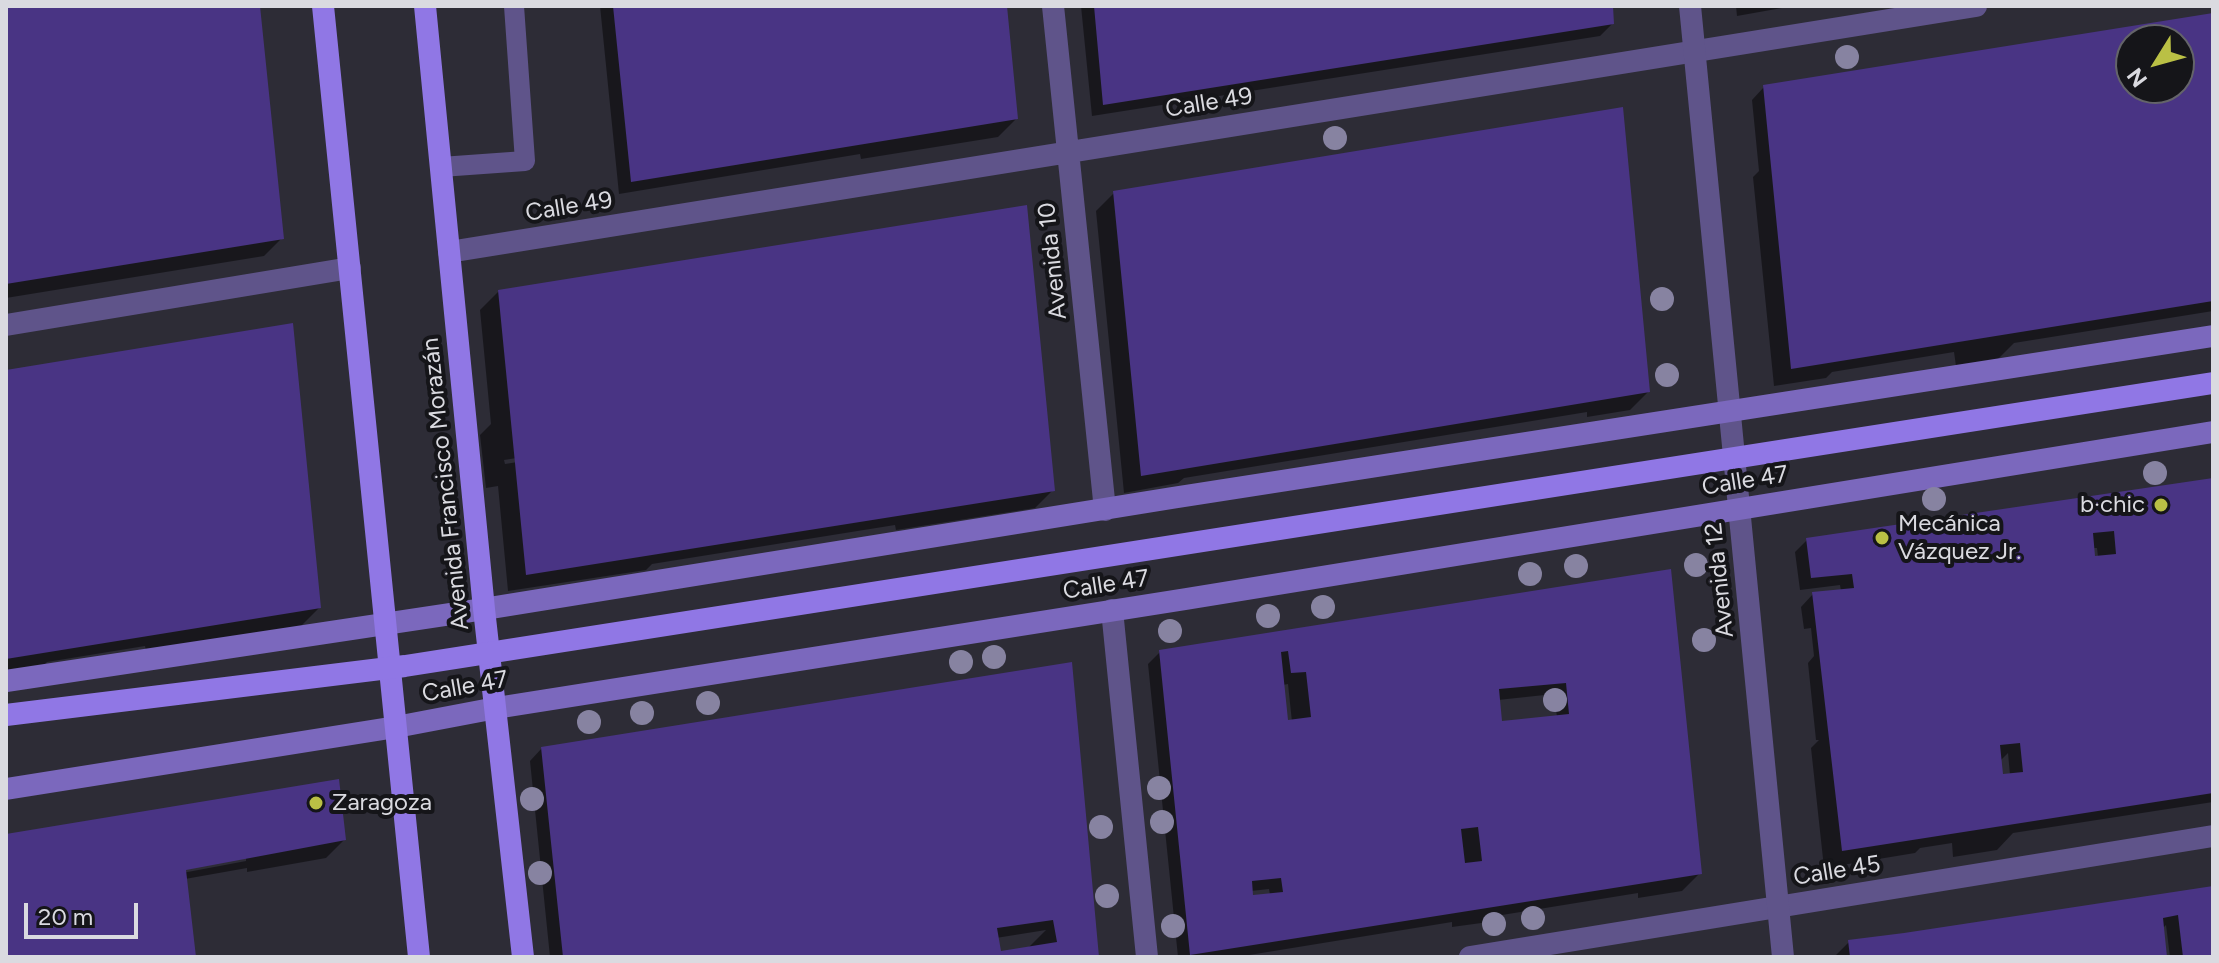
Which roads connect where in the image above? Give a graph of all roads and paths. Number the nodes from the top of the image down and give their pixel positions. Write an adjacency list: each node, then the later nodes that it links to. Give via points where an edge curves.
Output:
1 (323, 6): 11 (main road)
2 (425, 6): 9 (main road, Avenida Francisco Morazán)
3 (514, 6): 9 (lane, via 525,161)
4 (1053, 6): 8 (street, Avenida 10)
5 (1690, 6): 7 (street, Avenida 12)
6 (1976, 6): 7 (street, Calle 49)
7 (1694, 51): 8 (street, Calle 49); 15 (street, Avenida 12)
8 (1068, 153): 10 (street, Calle 49); 18 (street, Avenida 10)
9 (441, 167): 10 (main road, Avenida Francisco Morazán)
10 (449, 252): 19 (main road, Avenida Francisco Morazán)
11 (350, 268): 12 (street); 21 (main road)
12 (6, 325)
13 (2213, 336): 15 (main road)
14 (2213, 383): 24 (main road, bridge, via 405,666)
15 (1729, 411): 17 (street, Avenida 12); 18 (main road)
16 (2213, 432): 17 (main road, Calle 47)
17 (1739, 508): 20 (main road, Calle 47); 28 (street, Avenida 12)
18 (1105, 510): 19 (main road)
19 (484, 609): 21 (main road); 23 (main road, Avenida Francisco Morazán)
20 (1112, 610): 23 (main road, Calle 47); 31 (street)
21 (386, 623): 22 (main road); 25 (main road)
22 (6, 681)
23 (496, 708): 25 (main road, Calle 47); 30 (main road, Avenida Francisco Morazán)
24 (6, 715)
25 (396, 727): 26 (main road, Calle 47); 29 (main road)
26 (6, 789)
27 (2213, 836): 28 (street, Calle 45)
28 (1778, 907): 32 (street, Calle 45); 33 (street, Avenida 12)
29 (419, 957)
30 (523, 957)
31 (1147, 957)
32 (1470, 957)
33 (1783, 957)

